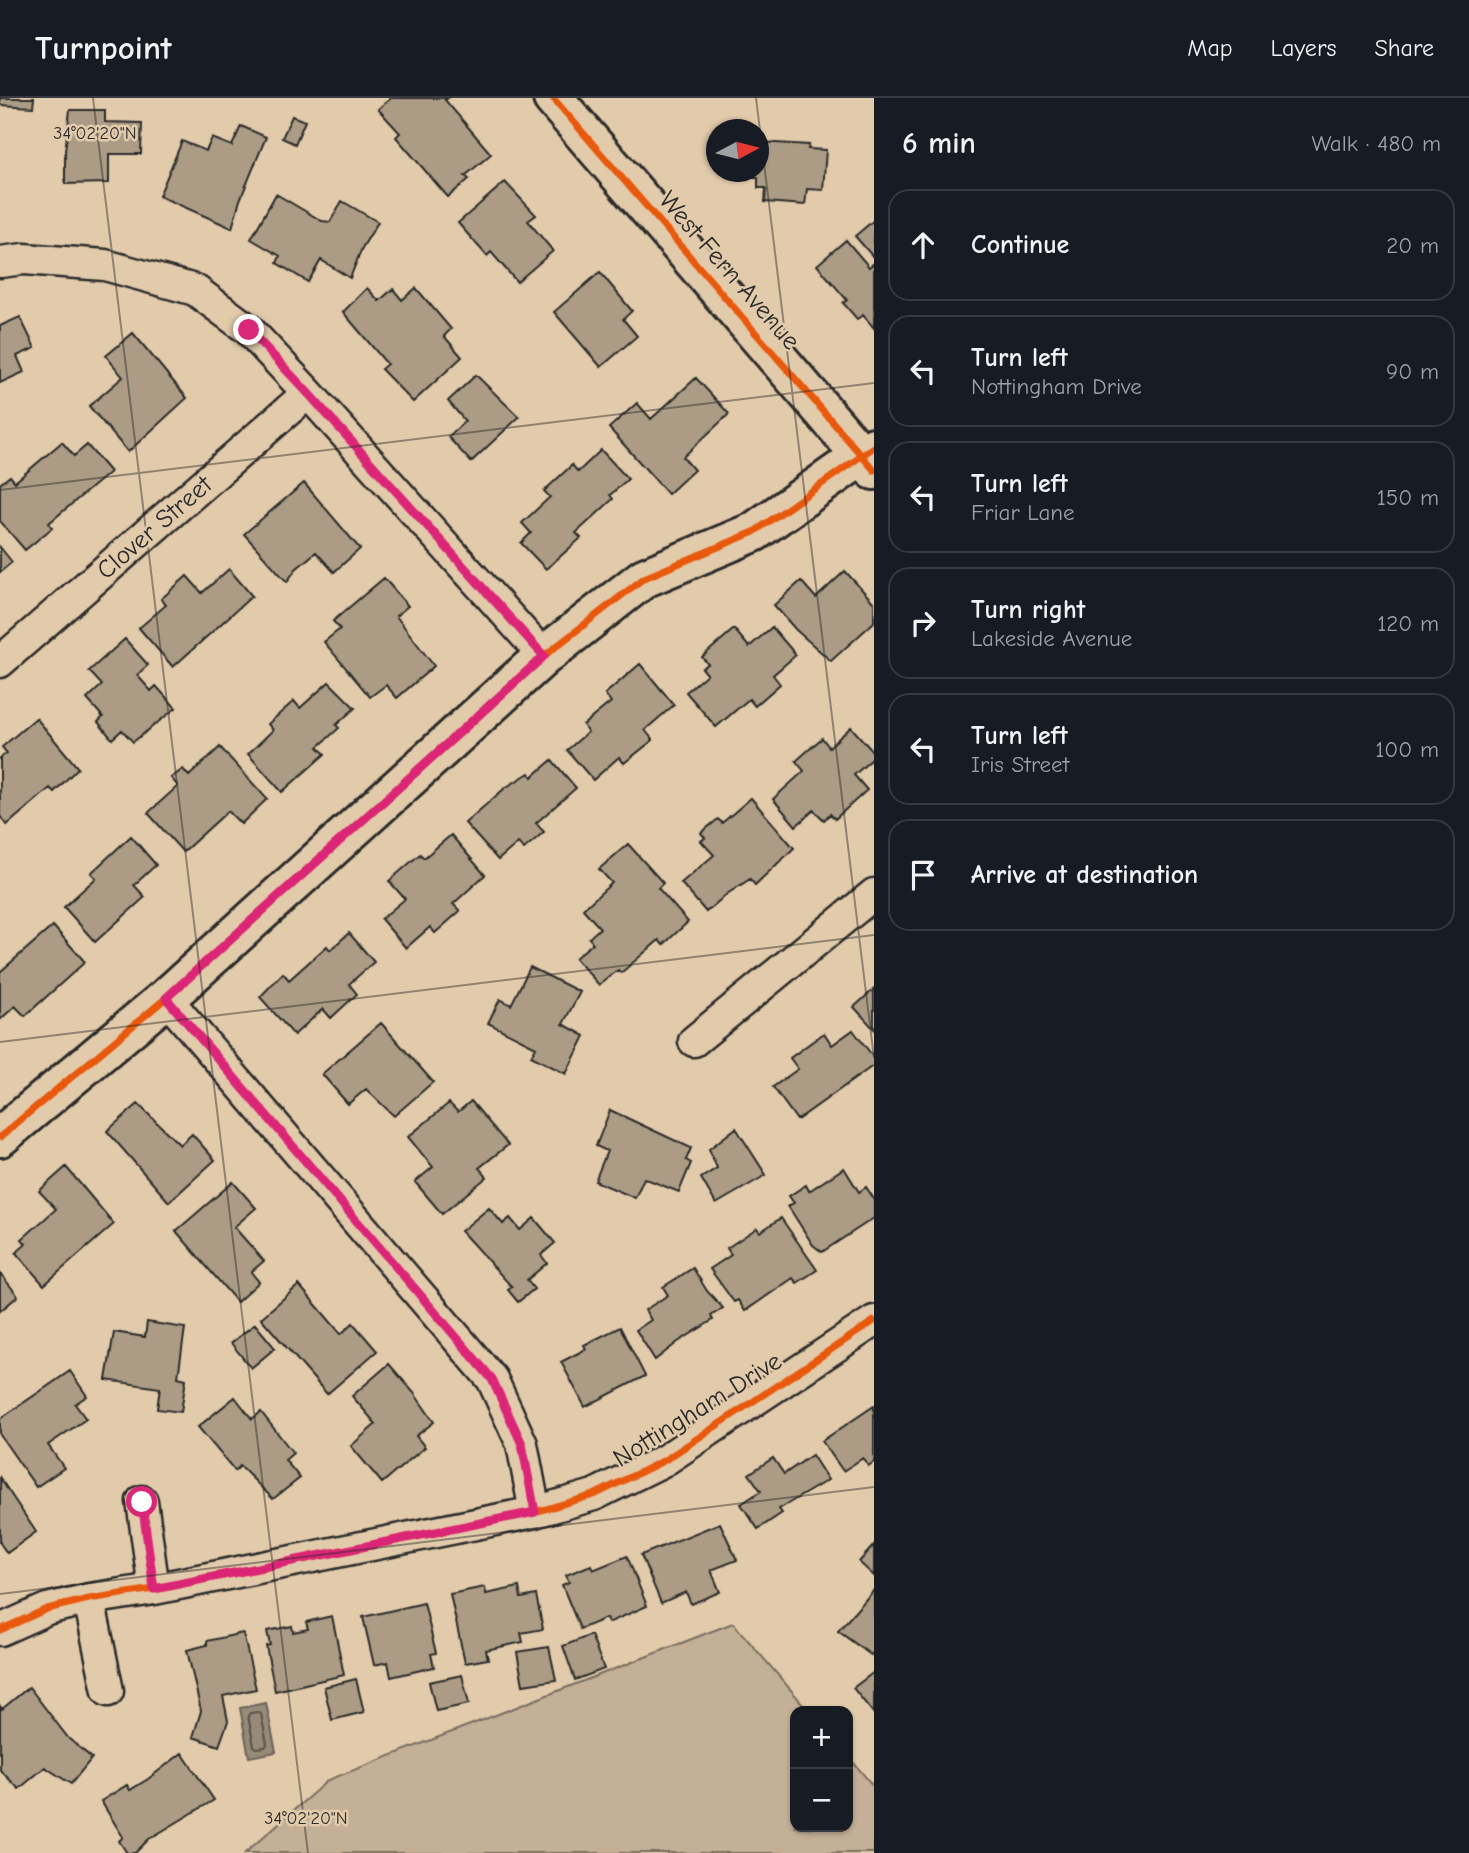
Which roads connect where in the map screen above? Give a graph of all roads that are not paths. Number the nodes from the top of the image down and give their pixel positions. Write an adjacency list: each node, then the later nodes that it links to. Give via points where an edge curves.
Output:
1 (553, 98): 4 (street, West Fern Avenue)
2 (0, 262): 3 (street, via 24,259 105,265 195,290 249,330)
3 (308, 393): 5 (street); 6 (street, Clover Street)
4 (870, 458): 5 (street, via 754,532 644,578)
5 (544, 656): 8 (street)
6 (0, 662)
7 (874, 894): 9 (street)
8 (166, 998): 10 (street); 13 (street, via 492,1379 522,1444)
9 (694, 1041)
10 (0, 1137)
11 (874, 1321): 13 (street, Nottingham Drive, via 665,1460 594,1495)
12 (142, 1502): 14 (street)
13 (535, 1512): 14 (street, Nottingham Drive)
14 (154, 1589): 15 (street, Nottingham Drive)
15 (89, 1600): 16 (street, Nottingham Drive, via 47,1609); 17 (street)
16 (0, 1630)
17 (108, 1690)

